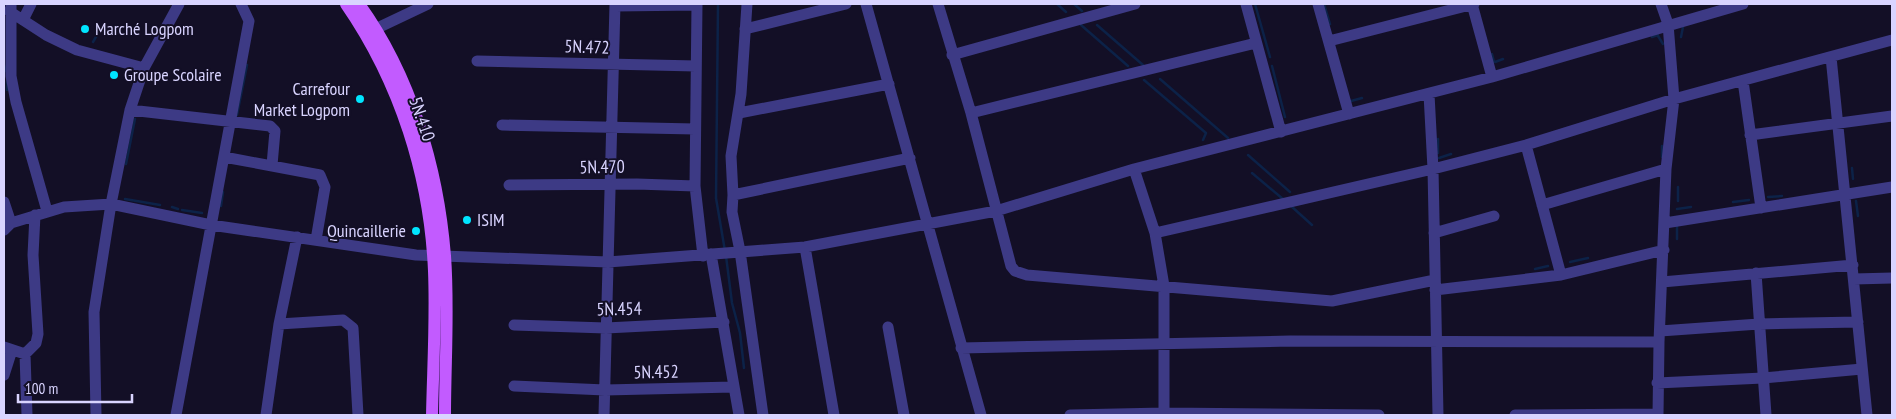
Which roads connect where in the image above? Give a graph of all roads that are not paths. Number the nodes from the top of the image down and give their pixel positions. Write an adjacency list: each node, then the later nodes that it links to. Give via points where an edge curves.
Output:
1 (31, 4): 20 (street)
2 (179, 4): 33 (street)
3 (241, 4): 44 (street, via 249,21)
4 (346, 4): 23 (main road, 5N.410)
5 (360, 4): 23 (main road)
6 (428, 4): 23 (street)
7 (697, 4): 18 (street); 32 (street)
8 (747, 4): 22 (street)
9 (846, 4): 22 (street)
10 (866, 4): 36 (street)
11 (938, 4): 28 (street)
12 (1135, 4): 28 (street)
13 (1246, 4): 26 (street)
14 (1318, 4): 25 (street)
15 (1473, 4): 25 (street); 34 (street)
16 (1661, 4): 21 (street)
17 (1743, 4): 21 (street)
18 (615, 5): 31 (street)
19 (10, 8): 20 (street); 27 (street)
20 (22, 20): 33 (street, via 77,50)
21 (1668, 24): 34 (street); 38 (street)
22 (745, 29): 40 (street)
23 (371, 30): 84 (main road, 5N.410, via 413,145)
24 (1892, 40): 29 (street)
25 (1329, 41): 42 (street)
26 (1256, 43): 41 (street); 49 (street)
27 (7, 54): 68 (street, via 16,102)
28 (952, 55): 41 (street)
29 (1831, 57): 35 (street); 45 (street)
30 (477, 62): 31 (street, 5N.472)
31 (612, 65): 32 (street, 5N.472); 47 (street)
32 (696, 66): 48 (street)
33 (144, 68): 39 (street)
34 (1492, 77): 37 (street)
35 (1742, 81): 38 (street); 50 (street)
36 (889, 84): 40 (street); 53 (street)
37 (1429, 94): 42 (street); 56 (street)
38 (1674, 99): 51 (street); 57 (street)
39 (130, 110): 44 (street); 65 (street)
40 (739, 113): 63 (street, via 734,125 731,156)
41 (971, 113): 69 (street)
42 (1349, 114): 49 (street)
43 (1892, 116): 45 (street)
44 (231, 121): 52 (street); 54 (street, via 273,129)
45 (1838, 124): 50 (street); 62 (street)
46 (502, 125): 47 (street)
47 (611, 127): 48 (street); 59 (street)
48 (695, 129): 60 (street)
49 (1281, 132): 55 (street)
50 (1750, 135): 67 (street)
51 (1526, 145): 56 (street); 66 (street)
52 (224, 157): 54 (street); 74 (street)
53 (910, 158): 63 (street); 72 (street)
54 (272, 165): 79 (street, via 315,174 324,180)
55 (1134, 169): 69 (street); 76 (street)
56 (1433, 169): 76 (street); 77 (street)
57 (1666, 169): 66 (street); 73 (street)
58 (510, 185): 59 (street, 5N.470)
59 (609, 185): 60 (street, 5N.470); 85 (street)
60 (695, 186): 83 (street)
61 (1892, 187): 62 (street)
62 (1845, 194): 67 (street); 86 (street)
63 (733, 195): 82 (street, via 732,212)
64 (4, 202): 75 (street)
65 (110, 204): 68 (street, via 78,205); 74 (street); 118 (street, via 94,312)
66 (1542, 205): 88 (street)
67 (1761, 208): 73 (street)
68 (47, 211): 70 (street)
69 (996, 211): 72 (street); 93 (street, via 1011,266 1021,274)
70 (35, 215): 75 (street); 107 (street, via 32,255 38,334 36,343)
71 (1494, 216): 77 (street)
72 (927, 222): 80 (street); 105 (street)
73 (1666, 223): 81 (street)
74 (211, 225): 78 (street); 119 (street)
75 (7, 226)
76 (1154, 233): 93 (street)
77 (1434, 233): 92 (street)
78 (298, 237): 79 (street); 96 (street)
79 (316, 240): 84 (street)
80 (805, 246): 82 (street); 127 (street)
81 (1664, 250): 88 (street); 91 (street)
82 (738, 251): 83 (street); 126 (street)
83 (712, 254): 85 (street); 94 (street)
84 (439, 255): 85 (street); 101 (main road, 5N.410)
85 (608, 262): 100 (street)
86 (1853, 265): 87 (street); 90 (street)
87 (1756, 273): 91 (street); 97 (street)
88 (1561, 275): 92 (street)
89 (1892, 278): 90 (street)
90 (1854, 279): 95 (street)
91 (1662, 282): 102 (street)
92 (1435, 285): 93 (street, via 1332,301); 104 (street)
93 (1164, 286): 103 (street)
94 (724, 322): 100 (street, 5N.454); 113 (street)
95 (1858, 322): 97 (street); 108 (street)
96 (279, 324): 120 (street); 121 (street, via 342,320 350,324 353,328)
97 (1759, 324): 102 (street); 110 (street)
98 (514, 325): 100 (street, 5N.454)
99 (888, 327): 128 (street)
100 (606, 328): 114 (street)
101 (440, 332): 122 (main road); 123 (main road)
102 (1659, 337): 104 (street); 111 (street)
103 (1162, 343): 104 (street, via 1290,340); 105 (street); 115 (street)
104 (1437, 343): 132 (street)
105 (961, 348): 129 (street)
106 (8, 349): 107 (street); 109 (street)
107 (25, 354): 117 (street)
108 (1862, 369): 110 (street); 136 (street)
109 (4, 375)
110 (1763, 378): 111 (street); 135 (street)
111 (1657, 383): 134 (street)
112 (514, 386): 114 (street, 5N.452)
113 (733, 387): 114 (street, 5N.452); 125 (street)
114 (604, 390): 124 (street)
115 (1164, 413): 116 (street); 130 (street)
116 (1239, 414): 131 (street)
117 (27, 415)
118 (96, 415)
119 (176, 415)
120 (266, 415)
121 (358, 415)
122 (432, 415)
123 (444, 415)
124 (604, 415)
125 (739, 415)
126 (763, 415)
127 (834, 415)
128 (904, 415)
129 (981, 415)
130 (1070, 415)
131 (1378, 415)
132 (1438, 415)
133 (1515, 415): 134 (street)
134 (1658, 415)
135 (1766, 415)
136 (1867, 415)

